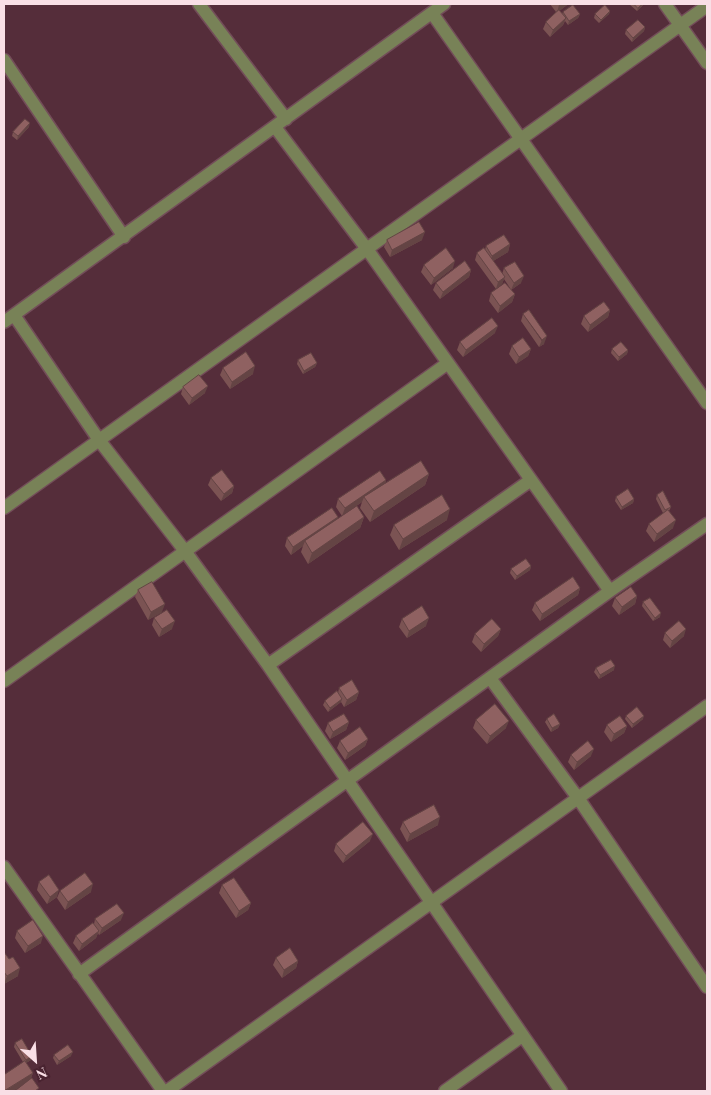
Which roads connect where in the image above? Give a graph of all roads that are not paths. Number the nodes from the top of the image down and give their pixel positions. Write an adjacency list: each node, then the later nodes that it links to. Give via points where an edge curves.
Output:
1 (200, 4): 9 (street)
2 (444, 4): 5 (street)
3 (665, 4): 6 (street)
4 (707, 6): 6 (street)
5 (432, 13): 9 (street); 11 (street)
6 (681, 26): 8 (street); 11 (street)
7 (4, 60): 12 (street)
8 (707, 63)
9 (286, 119): 10 (street)
10 (275, 127): 12 (street); 13 (street)
11 (520, 139): 13 (street); 16 (street)
12 (124, 237): 14 (street)
13 (367, 249): 15 (street); 17 (street)
14 (9, 319): 17 (street)
15 (448, 363): 18 (street); 21 (street)
16 (707, 404)
17 (99, 440): 19 (street); 21 (street)
18 (531, 480): 22 (street); 23 (street)
19 (4, 508)
20 (707, 524): 22 (street)
21 (185, 551): 23 (street); 25 (street)
22 (610, 591): 24 (street)
23 (268, 665): 27 (street)
24 (490, 678): 27 (street); 28 (street)
25 (4, 681)
26 (707, 706): 28 (street)
27 (348, 782): 30 (street); 31 (street)
28 (578, 798): 30 (street); 32 (street)
29 (4, 867): 31 (street)
30 (431, 903): 33 (street); 35 (street)
31 (79, 974): 34 (street)
32 (707, 987)
33 (522, 1036): 36 (street); 37 (street)
34 (163, 1091)
35 (167, 1091)
36 (445, 1091)
37 (561, 1091)

